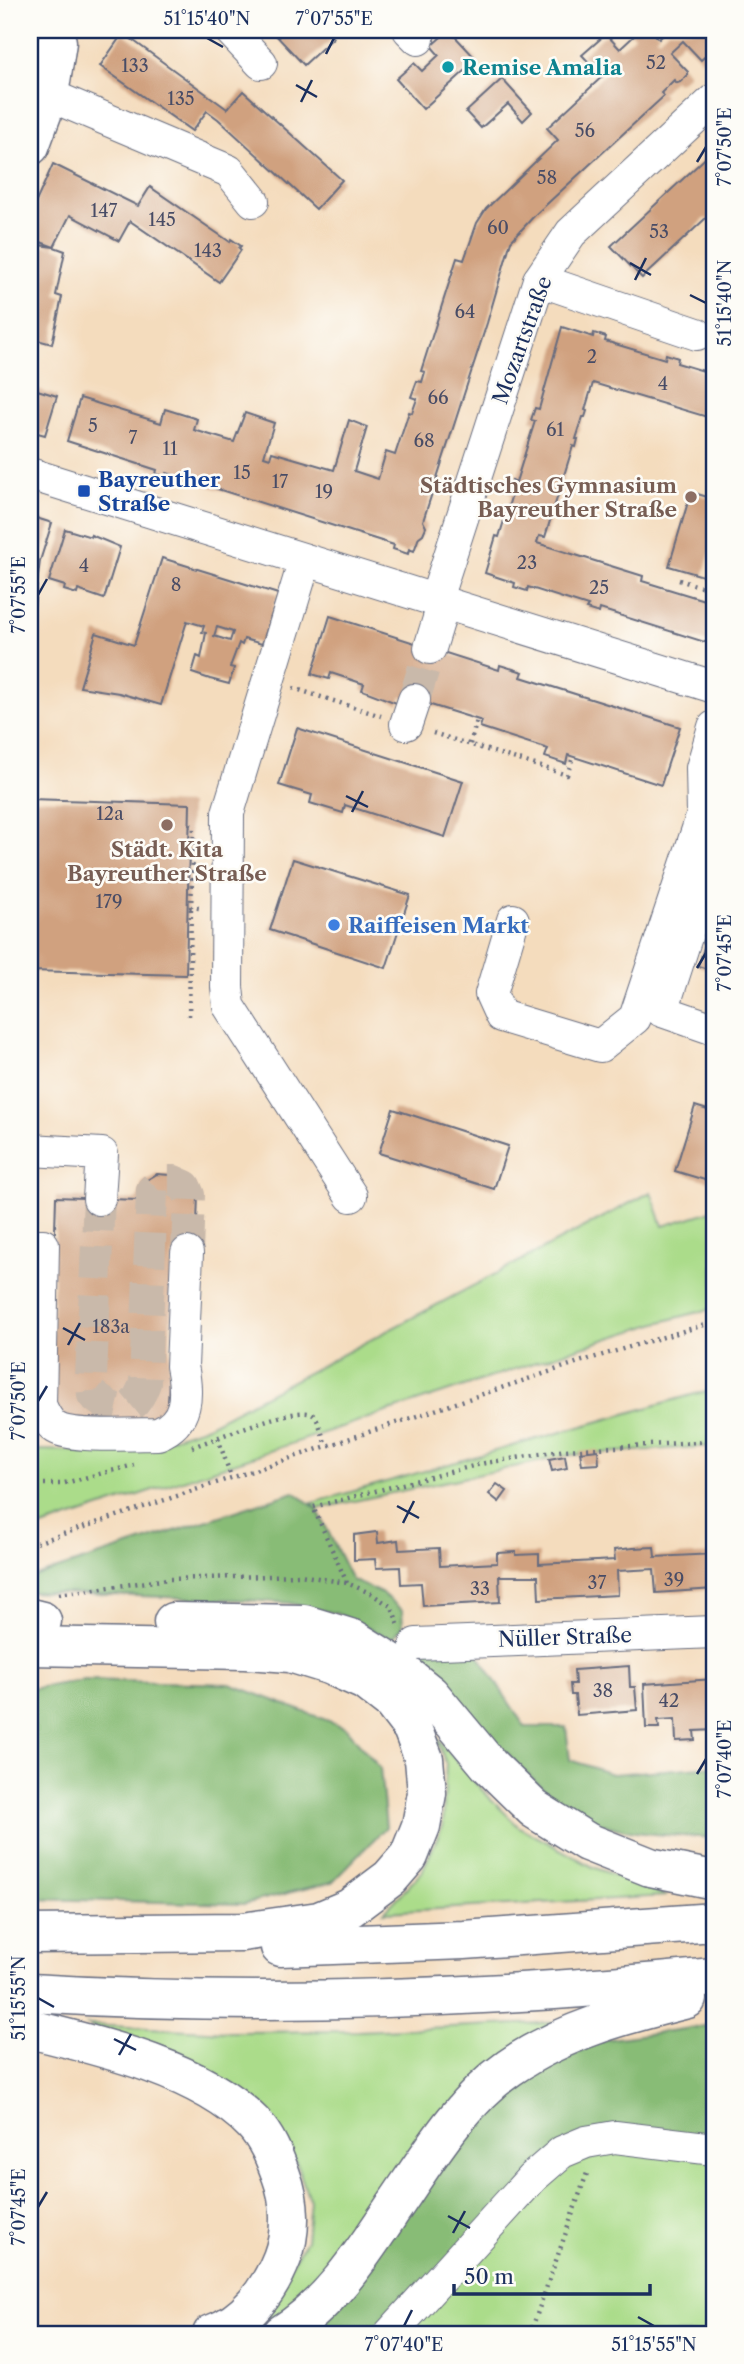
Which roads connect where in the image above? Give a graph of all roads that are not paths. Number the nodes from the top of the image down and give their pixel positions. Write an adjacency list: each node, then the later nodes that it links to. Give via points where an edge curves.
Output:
1 (230, 30): 3 (street)
2 (60, 36): 4 (main road)
3 (261, 63)
4 (39, 85): 6 (main road); 7 (street, via 229,171)
5 (714, 100): 8 (street, Mozartstraße, via 571,233)
6 (30, 146)
7 (253, 201)
8 (539, 280): 9 (street); 12 (street, Mozartstraße)
9 (697, 334)
10 (30, 474): 11 (street)
11 (305, 560): 12 (street); 20 (street, via 228,813 227,987 229,1006)
12 (440, 600): 13 (street, Mozartstraße); 14 (street)
13 (430, 648)
14 (714, 687)
15 (714, 727): 17 (street, via 702,768 703,814 635,1018 600,1046 502,1016 491,994)
16 (714, 850): 18 (street, via 662,1012)
17 (513, 920)
18 (714, 1029)
19 (30, 1150): 21 (street, via 102,1154)
20 (351, 1196)
21 (99, 1199)
22 (30, 1245): 23 (street, via 43,1245 40,1405 57,1429 71,1433 158,1434 179,1419 186,1385 182,1366)
23 (187, 1253)
24 (36, 1620): 27 (main road, via 304,1624 353,1640 430,1694 489,1765 534,1809 587,1842 650,1867); 29 (main road, via 290,1653 329,1665 365,1681 392,1702 412,1728 424,1759 427,1793 409,1856 390,1878 350,1908 319,1921 242,1933)
25 (714, 1632): 26 (street, Nüller Straße)
26 (416, 1644)
27 (714, 1880)
28 (714, 1922): 30 (main road, via 464,1940 239,1949 133,1948)
29 (30, 1934)
30 (30, 1940)
31 (714, 1977): 33 (main road, via 459,1997 299,2001 139,2000)
32 (714, 1992): 37 (main road, via 579,2031 508,2069 437,2144 337,2286)
33 (30, 1993)
34 (30, 2029): 36 (main road, via 192,2080 225,2098 268,2141 286,2187 289,2215 284,2252 261,2297 245,2315)
35 (714, 2150): 38 (street, via 615,2137 562,2152 539,2171)
36 (212, 2334)
37 (282, 2334)
38 (390, 2334)

